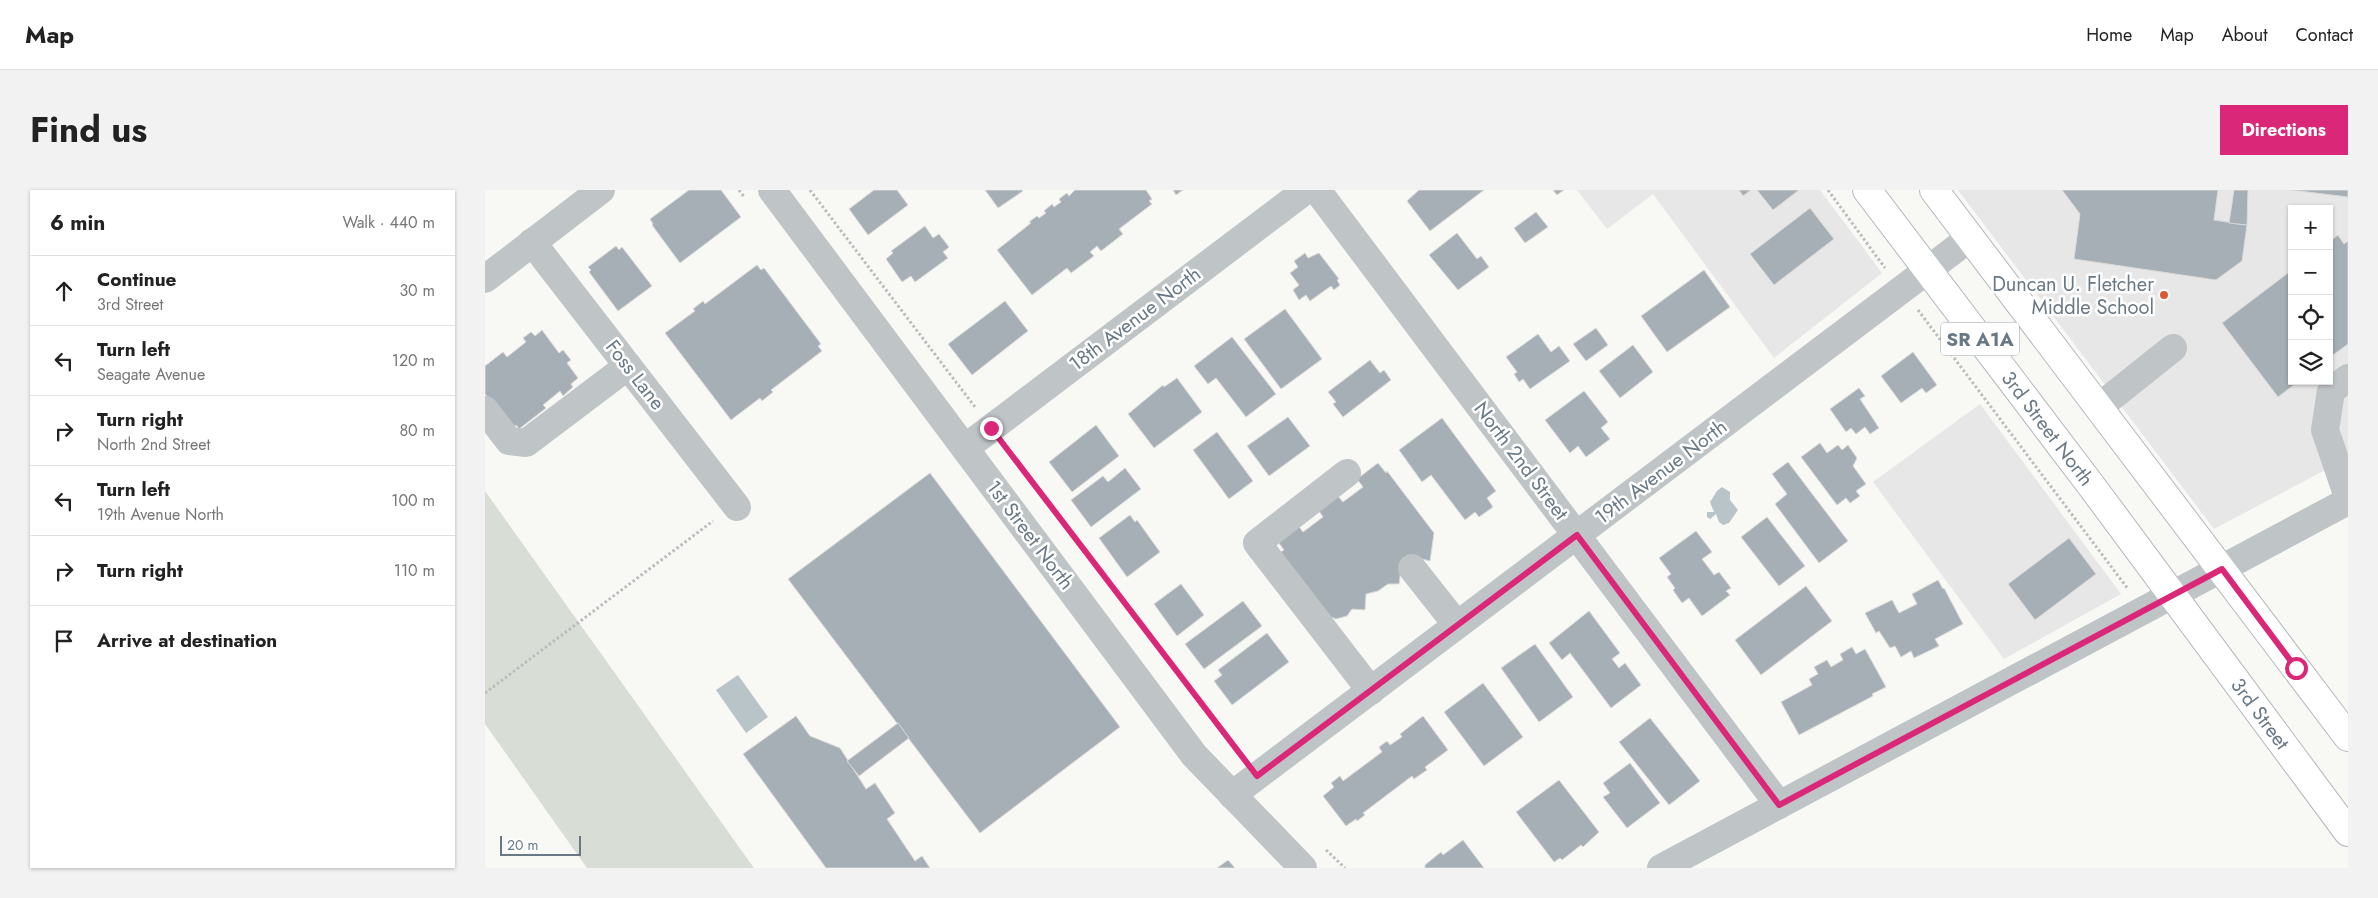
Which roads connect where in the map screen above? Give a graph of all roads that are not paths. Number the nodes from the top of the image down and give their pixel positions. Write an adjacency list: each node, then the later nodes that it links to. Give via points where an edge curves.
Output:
1 (601, 190): 8 (street)
2 (772, 190): 16 (street, 1st Street North)
3 (1306, 190): 16 (street, 18th Avenue North)
4 (1317, 190): 21 (street, North 2nd Street)
5 (1867, 190): 9 (main road, 3rd Street North / SR A1A)
6 (1934, 190): 7 (main road, SR A1A)
7 (1970, 238): 9 (street, 19th Avenue North); 14 (main road, SR A1A)
8 (532, 242): 10 (street); 12 (street, Foss Lane)
9 (1928, 271): 21 (street, 19th Avenue North); 24 (main road, 3rd Street North / SR A1A)
10 (485, 278)
11 (2173, 348): 14 (street)
12 (628, 366): 15 (street, via 526,443 509,441); 20 (street, Foss Lane)
13 (2348, 378): 18 (street, via 2331,391 2325,430)
14 (2099, 407): 23 (main road, SR A1A)
15 (485, 410)
16 (965, 448): 28 (street, 1st Street North, via 1194,754)
17 (1347, 473): 26 (street, via 1257,542)
18 (2348, 497)
19 (2348, 501): 23 (street)
20 (737, 507)
21 (1577, 535): 25 (street, 19th Avenue North); 29 (street, North 2nd Street)
22 (1412, 568): 25 (street)
23 (2222, 569): 24 (street); 27 (main road, SR A1A)
24 (2172, 596): 29 (street); 30 (main road, 3rd Street / SR A1A)
25 (1457, 625): 26 (street, 19th Avenue North)
26 (1371, 691): 28 (street, 19th Avenue North)
27 (2348, 737)
28 (1232, 795): 31 (street, 1st Street North)
29 (1779, 805): 32 (street)
30 (2348, 832)
31 (1303, 868)
32 (1661, 868)

